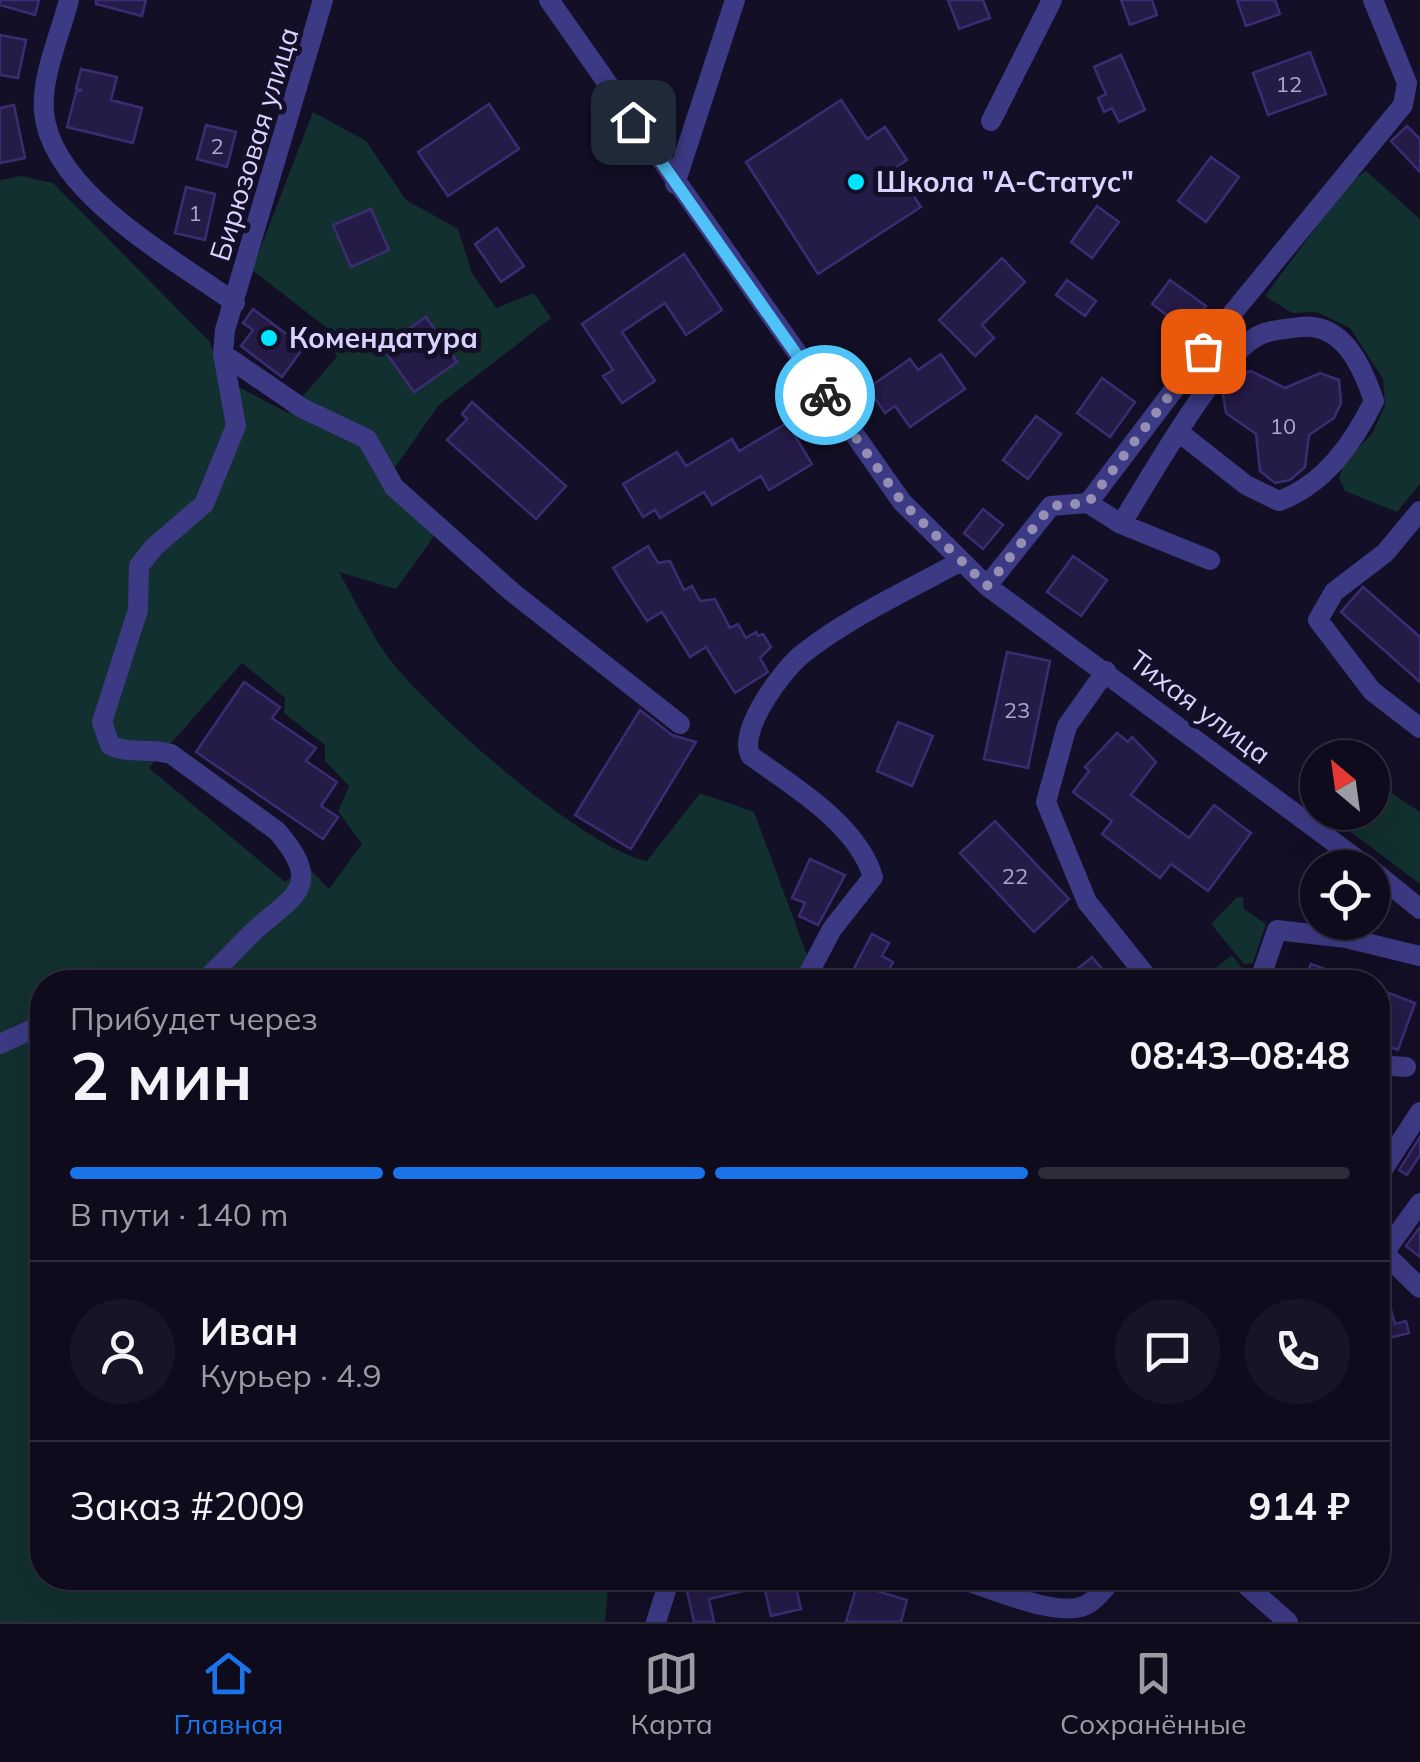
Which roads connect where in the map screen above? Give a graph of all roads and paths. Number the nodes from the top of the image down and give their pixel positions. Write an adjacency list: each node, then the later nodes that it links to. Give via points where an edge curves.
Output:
1 (69, 0): 9 (street, via 44,109 56,150 86,193)
2 (323, 0): 9 (street, Бирюзовая улица)
3 (549, 0): 8 (street, Тихая улица)
4 (736, 0): 8 (street)
5 (1052, 0): 7 (street)
6 (1373, 0): 12 (street, via 1407,82 1404,105 1226,321)
7 (991, 122)
8 (675, 184): 16 (street, Тихая улица, via 902,502)
9 (234, 303): 10 (street, Бирюзовая улица)
10 (223, 354): 19 (street, via 302,408 366,440 394,487 512,592); 25 (street, via 236,426 204,504 139,566 138,610 102,722 110,744 125,752 151,748 171,754 291,847 300,891)
11 (1180, 432): 11 (street, via 1232,358 1260,334 1293,328 1316,325 1334,334 1364,371 1374,401 1357,436 1322,475 1279,501); 14 (street)
12 (1088, 503): 14 (street); 17 (street, via 1051,506)
13 (1420, 511): 20 (street, via 1384,553 1334,592 1318,620 1372,691)
14 (1122, 524): 15 (street)
15 (1210, 560)
16 (959, 562): 17 (street, Тихая улица); 26 (street, via 802,653 748,734 751,756 838,824 873,878 832,928)
17 (992, 589): 18 (street, Тихая улица)
18 (1106, 672): 21 (street, Тихая улица); 27 (street, via 1066,726 1046,802 1088,902)
19 (680, 724)
20 (1420, 728)
21 (1345, 850)
22 (1390, 885): 23 (street, Тихая улица)
23 (1420, 909)
24 (1420, 956): 28 (street, via 1277,930)
25 (216, 970)
26 (810, 970)
27 (1142, 970)
28 (1263, 970)
29 (30, 1030): 30 (street)
30 (0, 1044)
31 (1390, 1066): 32 (street)
32 (1406, 1067)
33 (1420, 1112): 34 (street)
34 (1390, 1158)
35 (1420, 1203): 36 (street)
36 (1390, 1245)
37 (1390, 1259): 38 (street)
38 (1420, 1288)
39 (666, 1590): 43 (street)
40 (996, 1590): 41 (street, via 1060,1610 1082,1608)
41 (1104, 1590)
42 (1252, 1590): 44 (street)
43 (656, 1622)
44 (1288, 1622)

